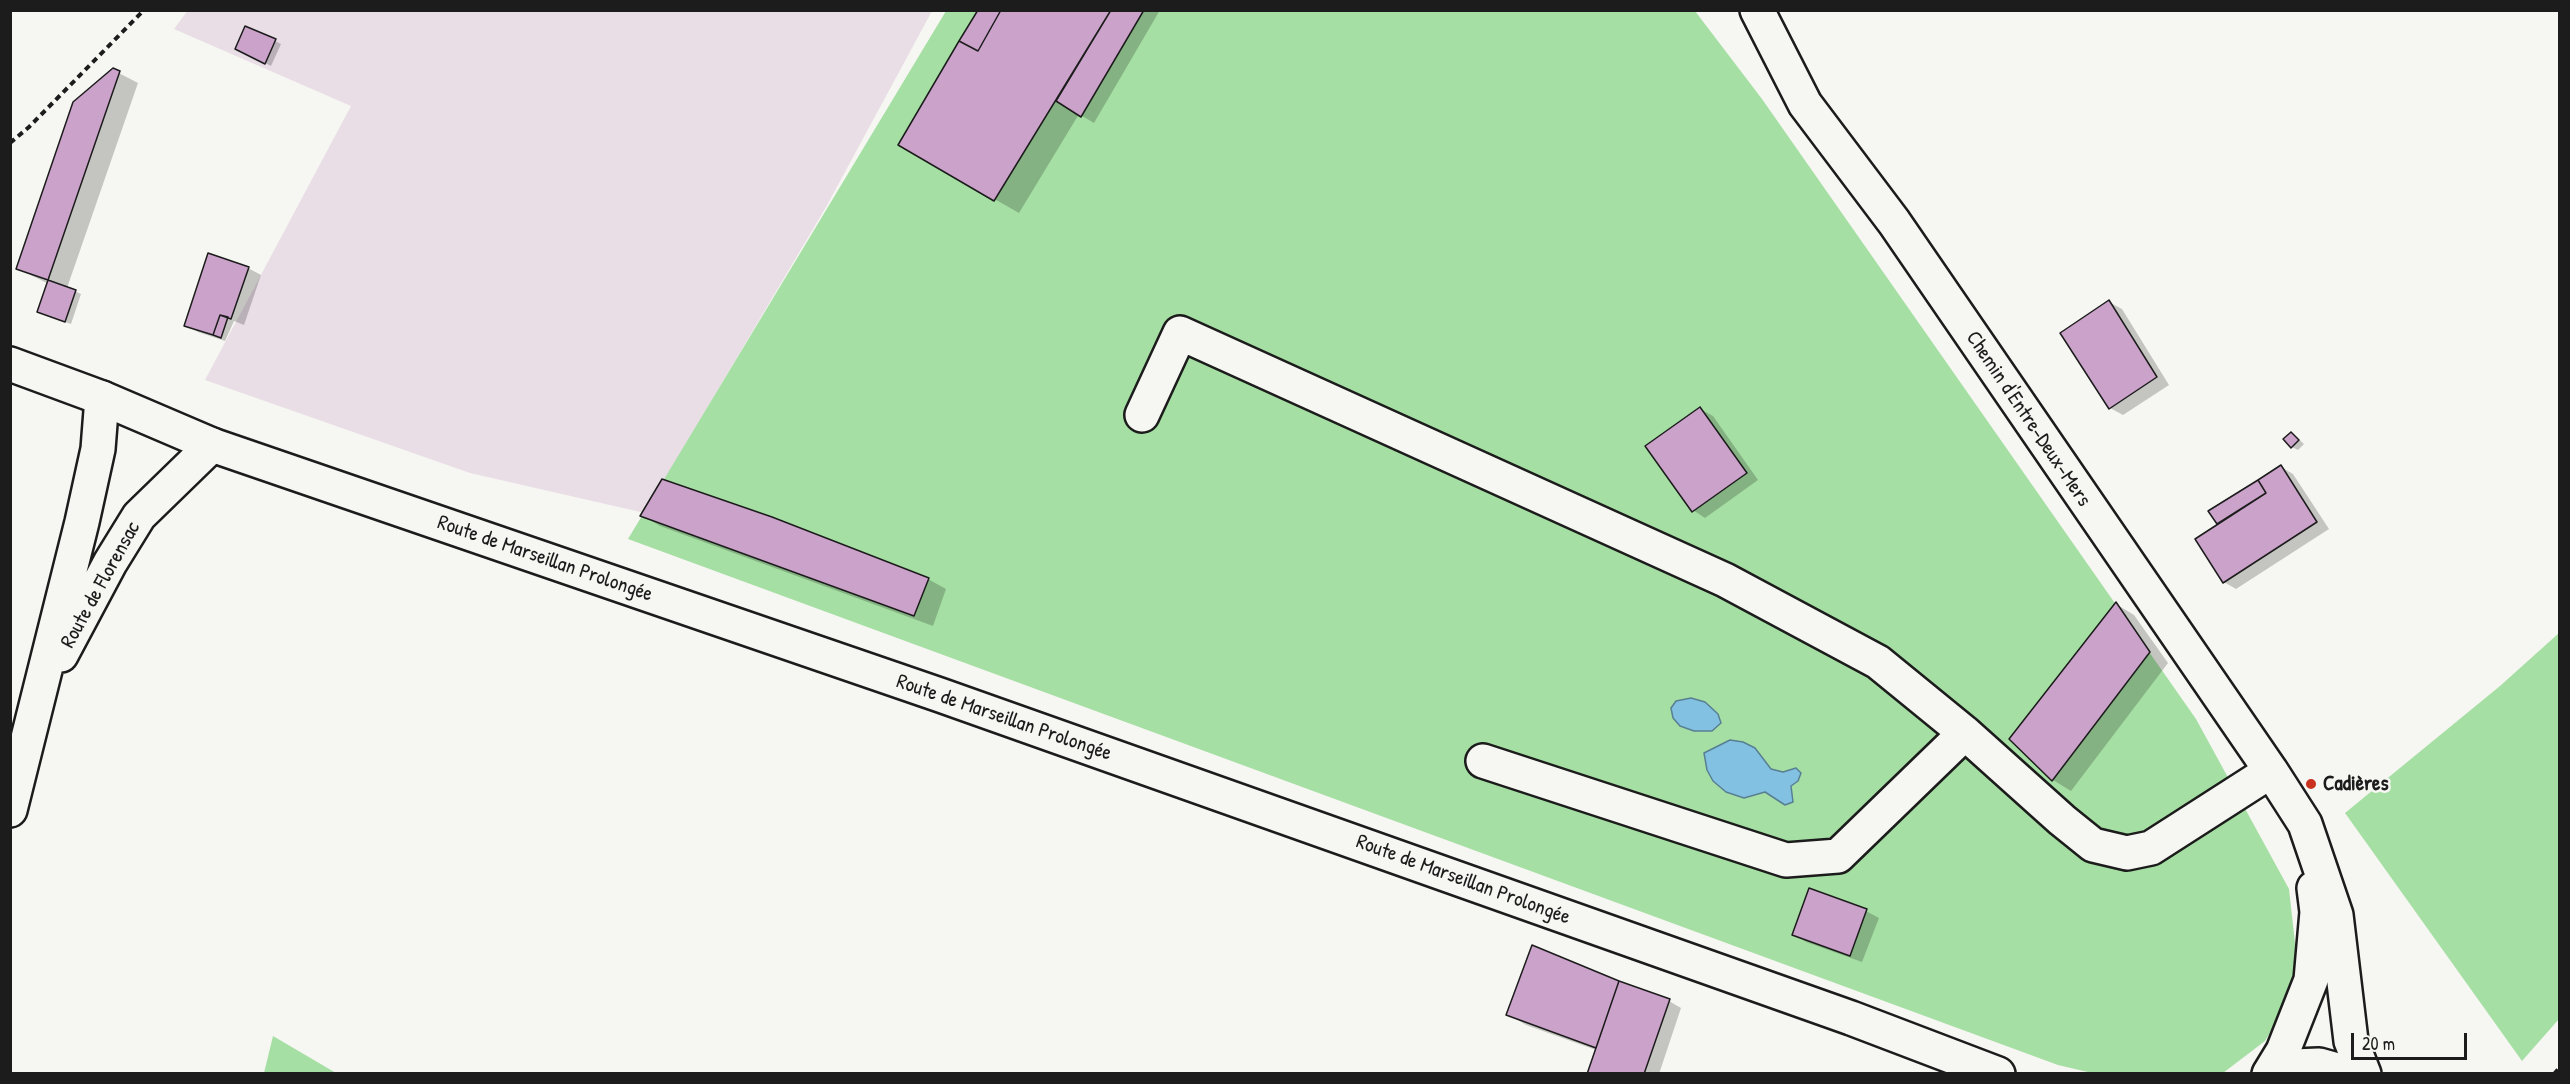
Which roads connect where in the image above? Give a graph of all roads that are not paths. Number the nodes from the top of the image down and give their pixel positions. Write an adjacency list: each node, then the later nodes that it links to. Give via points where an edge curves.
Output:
1 (1757, 10): 9 (street, Chemin d'Entre-Deux-Mers, via 1805,104 1894,222)
2 (10, 364): 3 (street, Route de Marseillan Prolongée)
3 (102, 398): 5 (street, Route de Marseillan Prolongée); 7 (street, Route de Florensac, via 98,449 82,522)
4 (1142, 415): 6 (street, via 1180,333 1725,580 1878,662)
5 (212, 444): 7 (street, Route de Florensac, via 139,516 127,534 55,668); 12 (street, Route de Marseillan Prolongée, via 940,695 1840,1014)
6 (1965, 732): 8 (street, via 1838,856 1786,860); 9 (street, via 2093,845 2127,853 2151,848)
7 (24, 749): 10 (street, Route de Florensac)
8 (1483, 761)
9 (2271, 771): 11 (street, Chemin d'Entre-Deux-Mers)
10 (10, 810)
11 (2305, 824): 13 (street, Chemin d'Entre-Deux-Mers, via 2317,912 2311,980); 15 (street, Chemin d'Entre-Deux-Mers, via 2336,915 2350,1041)
12 (1998, 1074)
13 (2270, 1074): 14 (street, via 2294,1066 2319,1065)
14 (2351, 1074)
15 (2364, 1074)

